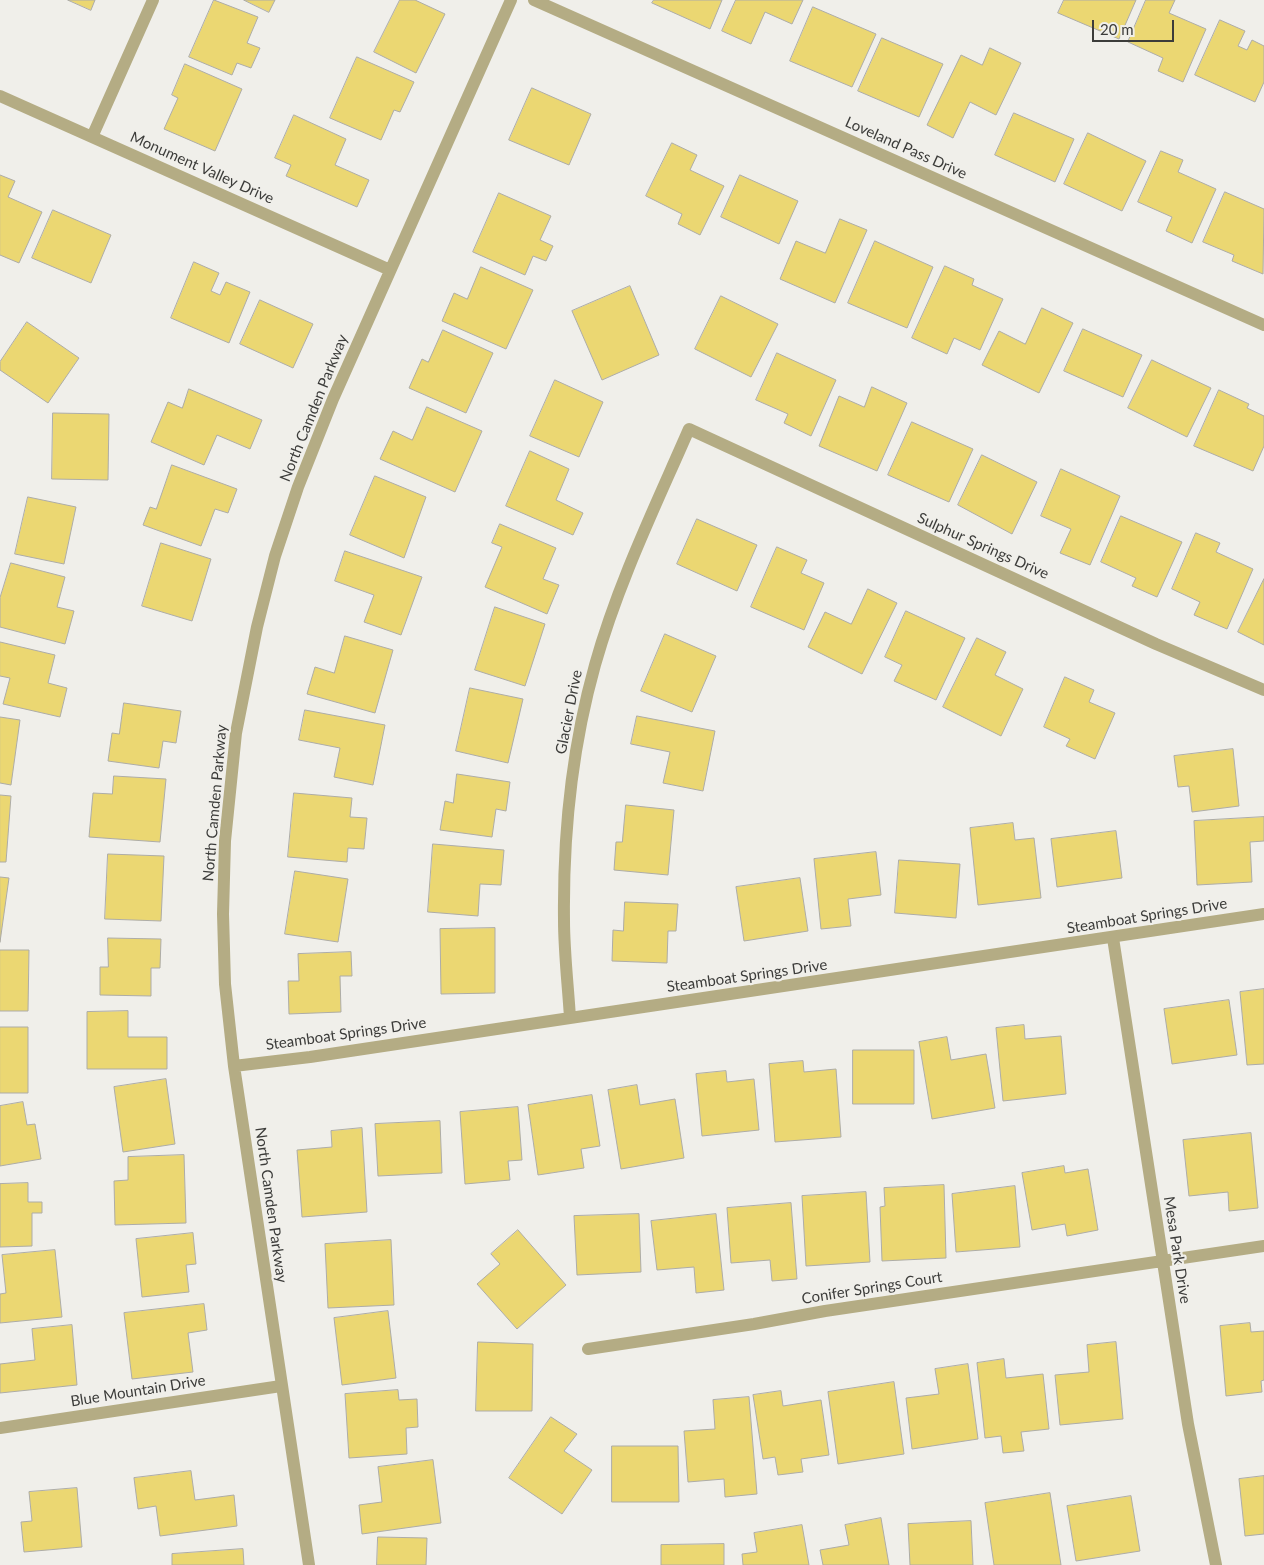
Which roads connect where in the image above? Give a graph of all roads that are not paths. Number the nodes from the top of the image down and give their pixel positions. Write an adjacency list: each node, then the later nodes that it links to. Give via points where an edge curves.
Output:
1 (153, 0): 5 (street)
2 (511, 0): 6 (street, North Camden Parkway)
3 (534, 0): 7 (street, Loveland Pass Drive)
4 (0, 96): 5 (street, Monument Valley Drive)
5 (92, 137): 6 (street, Monument Valley Drive)
6 (390, 270): 13 (street, North Camden Parkway, via 334,399 275,556 236,733 225,841 223,914 225,984)
7 (1264, 325)
8 (689, 429): 9 (street, Sulphur Springs Drive, via 1156,644); 12 (street, Glacier Drive, via 625,577 595,664 581,725 565,856 564,921)
9 (1264, 690)
10 (1264, 914): 11 (street, Steamboat Springs Drive)
11 (1113, 938): 12 (street, Steamboat Springs Drive); 15 (street, Mesa Park Drive)
12 (570, 1018): 13 (street, Steamboat Springs Drive)
13 (234, 1066): 17 (street, North Camden Parkway)
14 (1264, 1246): 15 (street, Conifer Springs Court)
15 (1162, 1261): 16 (street, Conifer Springs Court); 20 (street, Mesa Park Drive, via 1188,1424)
16 (588, 1349)
17 (281, 1386): 18 (street, Blue Mountain Drive); 19 (street, North Camden Parkway)
18 (0, 1428)
19 (309, 1565)
20 (1216, 1565)

